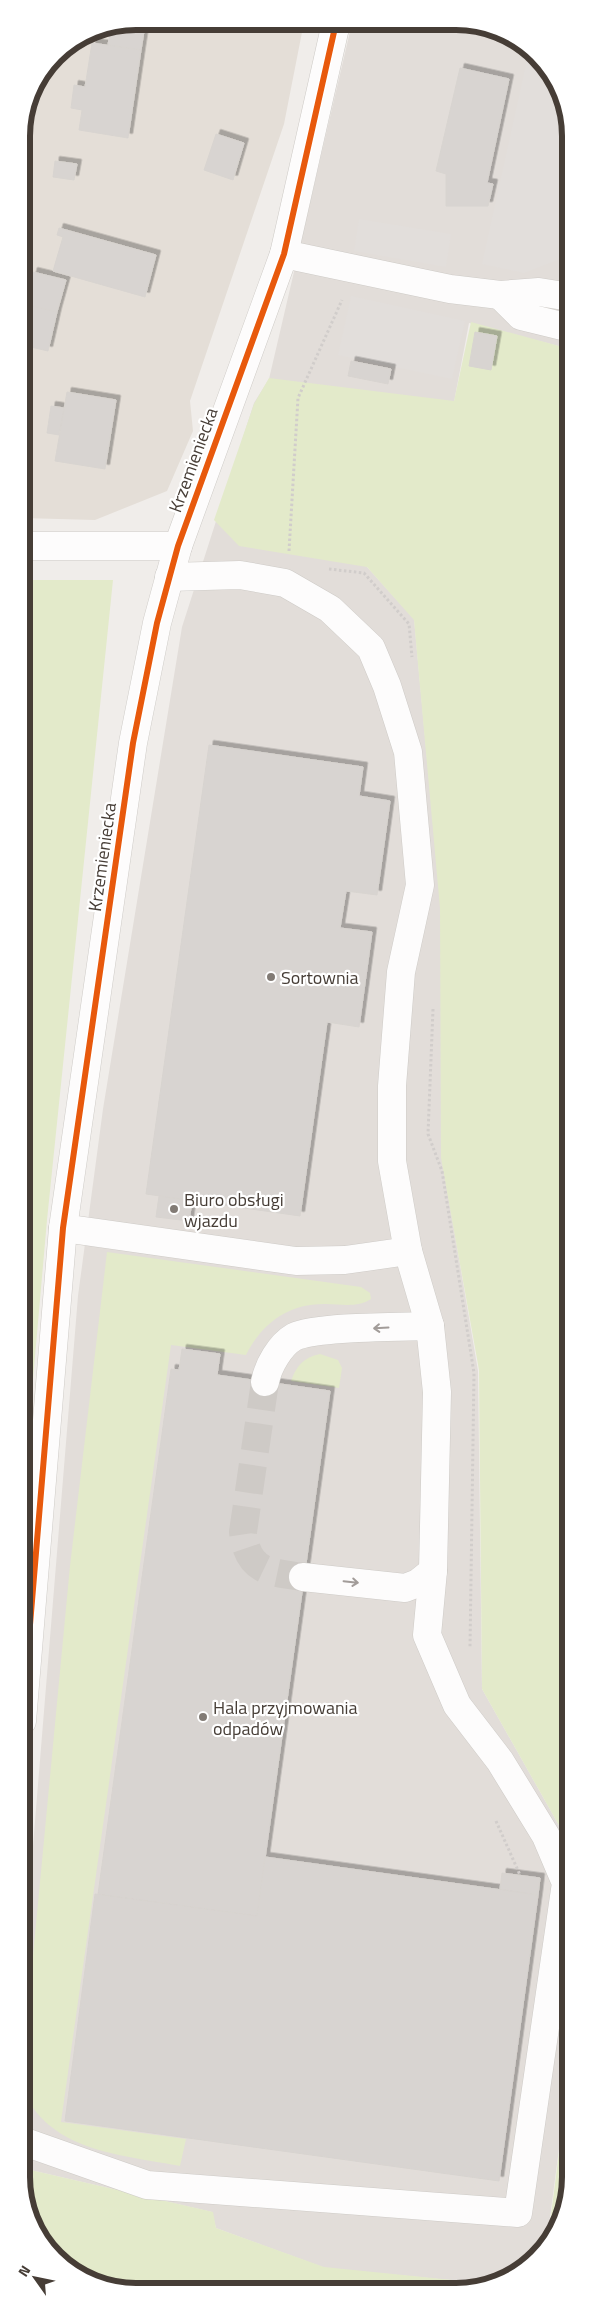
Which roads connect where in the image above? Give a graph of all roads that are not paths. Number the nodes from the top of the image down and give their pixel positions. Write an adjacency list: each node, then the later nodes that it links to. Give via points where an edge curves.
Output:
1 (334, 30): 2 (street, Krzemieniecka)
2 (284, 254): 3 (street, via 450,289); 7 (street, Krzemieniecka)
3 (500, 296): 4 (street, via 539,292); 5 (street, via 521,316)
4 (562, 296)
5 (562, 326)
6 (30, 546): 7 (street)
7 (178, 546): 8 (street, Krzemieniecka)
8 (169, 577): 9 (street, Krzemieniecka, via 133,743); 10 (street, via 240,575 285,582 330,609 371,648 387,686 408,752 420,885 401,972 392,1086 392,1161)
9 (63, 1228): 10 (street, via 296,1260 345,1260); 15 (street, Krzemieniecka)
10 (408, 1250): 11 (street)
11 (430, 1326): 12 (street, one-way to 12, via 317,1331 294,1337 277,1354); 13 (street, via 437,1392)
12 (265, 1382)
13 (433, 1571): 14 (street, one-way to 13, via 405,1588); 16 (street, via 427,1635 458,1706 500,1760 546,1836)
14 (303, 1577)
15 (30, 1625)
16 (562, 1874)
17 (562, 1911): 18 (street, via 518,2213 147,2185)
18 (30, 2144)

